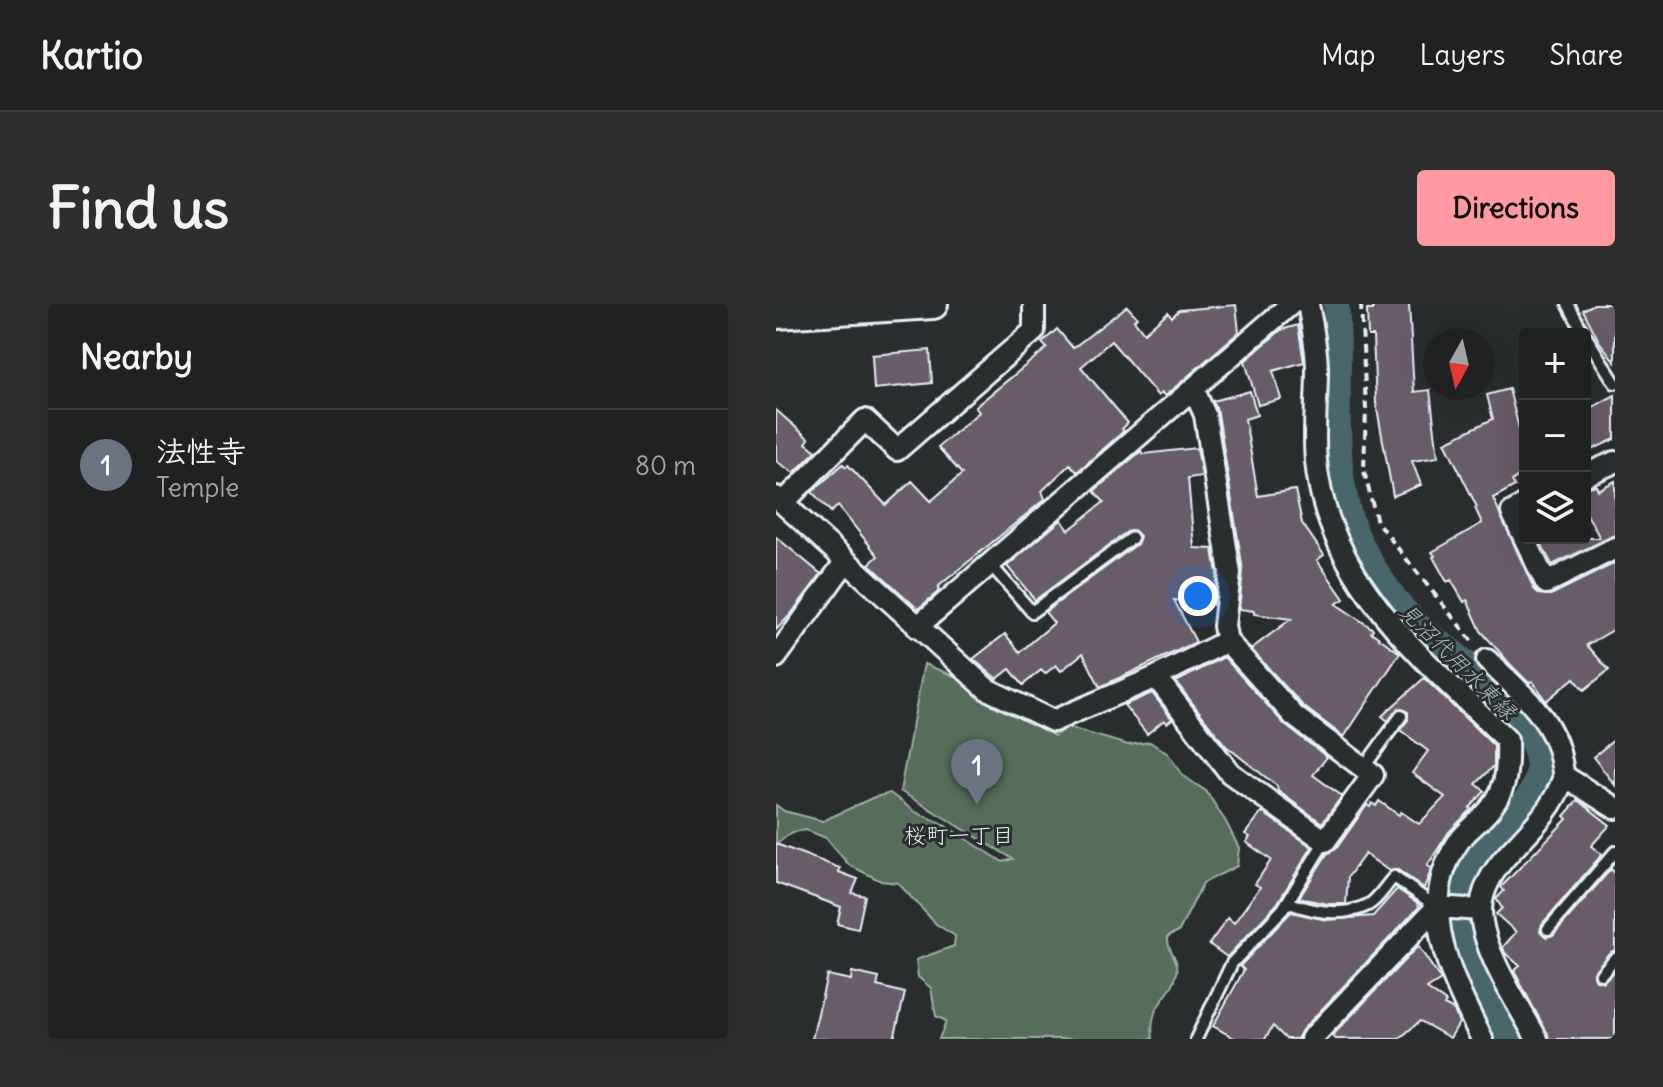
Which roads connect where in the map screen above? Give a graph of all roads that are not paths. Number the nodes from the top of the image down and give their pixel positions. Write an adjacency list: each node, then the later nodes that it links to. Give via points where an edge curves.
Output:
1 (933, 304): 6 (main road)
2 (1034, 304): 13 (street, via 1034,331 897,450 865,420)
3 (1291, 304): 10 (street)
4 (1308, 304): 33 (street, via 1317,366 1316,460 1323,506 1338,544 1378,610 1507,740 1508,775 1494,806 1458,842 1441,873)
5 (1568, 304): 7 (lane)
6 (776, 314)
7 (1581, 328)
8 (1591, 345): 9 (lane)
9 (1615, 383)
10 (1194, 390): 20 (street); 22 (street, via 1205,415 1230,573)
11 (1615, 462): 12 (street)
12 (1591, 472)
13 (780, 500): 19 (street)
14 (1519, 508): 15 (street, via 1512,512)
15 (1519, 527)
16 (1132, 538): 20 (lane, via 1032,612)
17 (1527, 544): 18 (street, via 1546,583)
18 (1615, 548)
19 (846, 561): 21 (street); 23 (street)
20 (990, 564): 21 (street)
21 (917, 627): 25 (street, via 987,689 1053,721)
22 (1227, 641): 25 (street); 27 (street, via 1294,716)
23 (777, 652)
24 (1487, 660): 28 (street, via 1548,723)
25 (1156, 677): 30 (street, via 1230,773)
26 (1401, 716): 27 (lane)
27 (1364, 767): 30 (street, via 1373,775)
28 (1564, 776): 29 (street); 34 (street, via 1543,817 1499,864)
29 (1615, 808)
30 (1325, 841): 32 (lane)
31 (1615, 852): 35 (lane)
32 (1287, 902): 33 (lane, via 1332,913 1353,910 1370,904 1394,877); 39 (lane, via 1232,963)
33 (1437, 907): 34 (street); 38 (street, via 1452,978); 40 (street)
34 (1481, 910): 42 (street, via 1498,965)
35 (1548, 929)
36 (1615, 958): 37 (lane)
37 (1601, 974)
38 (1477, 1030): 41 (street)
39 (1196, 1039)
40 (1311, 1039)
41 (1460, 1039)
42 (1537, 1039)

